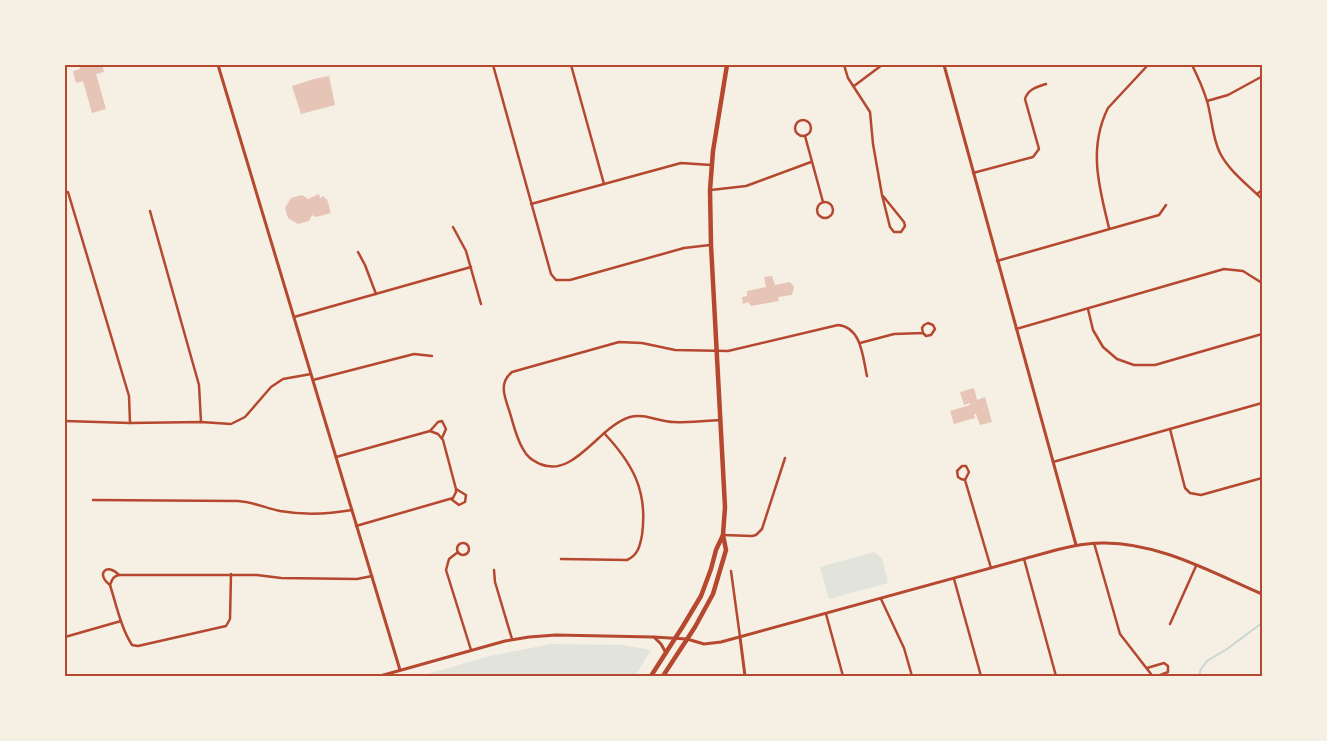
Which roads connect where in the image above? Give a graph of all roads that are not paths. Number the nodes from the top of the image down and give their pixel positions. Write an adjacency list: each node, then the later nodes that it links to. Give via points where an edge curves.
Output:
1 (218, 65): 39 (street)
2 (493, 65): 26 (street)
3 (571, 65): 18 (street)
4 (727, 65): 16 (main road)
5 (844, 65): 12 (street)
6 (882, 65): 12 (street)
7 (944, 65): 17 (street)
8 (1148, 65): 30 (street, via 1108,108 1097,145 1097,178)
9 (1192, 65): 13 (street)
10 (1261, 77): 13 (street, via 1228,95)
11 (1046, 84): 17 (street, via 1031,90 1025,99 1039,149 1033,157)
12 (854, 86): 23 (street, via 870,112)
13 (1207, 101): 22 (street, via 1220,154)
14 (805, 136): 14 (street, via 811,126 800,121 796,128 799,135); 15 (street)
15 (811, 162): 19 (street, via 746,186); 25 (street)
16 (711, 165): 18 (street, via 681,163); 19 (main road)
17 (973, 173): 33 (street)
18 (604, 184): 26 (street)
19 (710, 190): 31 (main road)
20 (1262, 190): 22 (street)
21 (68, 192): 53 (street, via 129,396)
22 (1257, 194): 24 (street)
23 (883, 196): 23 (street, via 904,222 901,232 894,232 890,227)
24 (1262, 199)
25 (823, 202): 25 (street, via 817,212 827,218 832,213 832,206)
26 (531, 204): 31 (street, via 551,274 556,280 570,280 684,248)
27 (1166, 204): 30 (street, via 1159,214)
28 (150, 211): 52 (street, via 199,385)
29 (453, 227): 34 (street)
30 (1109, 228): 33 (street)
31 (711, 246): 44 (main road)
32 (358, 252): 36 (street)
33 (997, 261): 40 (street)
34 (471, 267): 36 (street); 37 (street)
35 (1262, 282): 38 (street, via 1243,271 1224,269)
36 (376, 294): 39 (street)
37 (481, 304)
38 (1088, 309): 40 (street); 42 (street, via 1093,330 1103,347 1117,359 1134,365 1155,365)
39 (294, 317): 46 (street)
40 (1016, 329): 60 (street)
41 (923, 333): 41 (street, via 931,335 935,329 933,325 924,325); 43 (street, via 894,334)
42 (1262, 334)
43 (860, 343): 44 (street, via 849,328 838,325); 47 (street)
44 (717, 351): 50 (main road); 56 (street, via 675,350 642,342 619,342 512,372 506,377 504,390 521,446 530,459 545,466 567,464)
45 (432, 356): 48 (street, via 414,354)
46 (311, 374): 48 (street); 52 (street, via 283,379 271,387 245,417 231,424)
47 (867, 376)
48 (313, 380): 58 (street)
49 (1262, 403): 54 (street)
50 (720, 420): 56 (street, via 675,422 635,416 618,422); 68 (main road, via 725,507)
51 (65, 422): 53 (street)
52 (201, 422): 53 (street)
53 (130, 423)
54 (1170, 429): 60 (street); 61 (street, via 1185,488 1190,492 1200,495)
55 (430, 431): 57 (street); 57 (street, via 442,421 446,429); 58 (street)
56 (603, 433): 72 (street, via 628,463 642,494 644,523 638,551 627,560)
57 (442, 438): 63 (street)
58 (336, 457): 66 (street)
59 (785, 458): 68 (street, via 762,529 752,536)
60 (1053, 462): 70 (street)
61 (1262, 478)
62 (965, 480): 62 (street, via 969,472 966,466 962,466 957,474); 75 (street)
63 (456, 489): 64 (street, via 455,496); 64 (street, via 466,495 466,502 459,505)
64 (450, 499): 67 (street)
65 (93, 500): 66 (street, via 238,501 293,513)
66 (352, 510): 67 (street)
67 (356, 526): 80 (street)
68 (723, 535): 90 (main road, via 701,596); 93 (main road, via 726,550 718,582)
69 (1094, 543): 70 (street); 74 (street, via 1143,547); 96 (street, via 1120,634)
70 (1076, 545): 73 (street)
71 (458, 552): 71 (street, via 466,555 470,547 464,542 458,545); 94 (street, via 449,559 446,570)
72 (561, 559)
73 (1024, 559): 75 (street); 106 (street)
74 (1196, 566): 83 (street); 87 (street)
75 (991, 568): 81 (street)
76 (494, 570): 92 (street)
77 (730, 571): 91 (street)
78 (231, 574): 79 (street); 80 (street, via 281,578); 86 (street, via 230,619 226,626 135,646)
79 (119, 575): 82 (street, via 112,579); 82 (street, via 112,570 104,571 103,578)
80 (372, 576): 97 (street)
81 (954, 579): 84 (street); 105 (street)
82 (110, 585): 86 (street)
83 (1262, 594)
84 (881, 599): 85 (street); 104 (street, via 904,648)
85 (826, 614): 91 (street); 103 (street)
86 (121, 621): 88 (street)
87 (1170, 624)
88 (65, 637)
89 (653, 637): 90 (street); 92 (street, via 556,635); 95 (street)
90 (676, 638): 93 (street); 95 (main road)
91 (740, 638): 93 (street, via 710,644); 102 (street)
92 (512, 639): 94 (street)
93 (687, 640): 101 (main road)
94 (471, 650): 97 (street)
95 (666, 654): 100 (main road)
96 (1147, 668): 98 (street); 107 (street, via 1164,662 1168,672)
97 (400, 670): 99 (street)
98 (1151, 675)
99 (380, 676)
100 (651, 676)
101 (663, 676)
102 (746, 676)
103 (843, 676)
104 (912, 676)
105 (981, 676)
106 (1056, 676)
107 (1158, 676)

